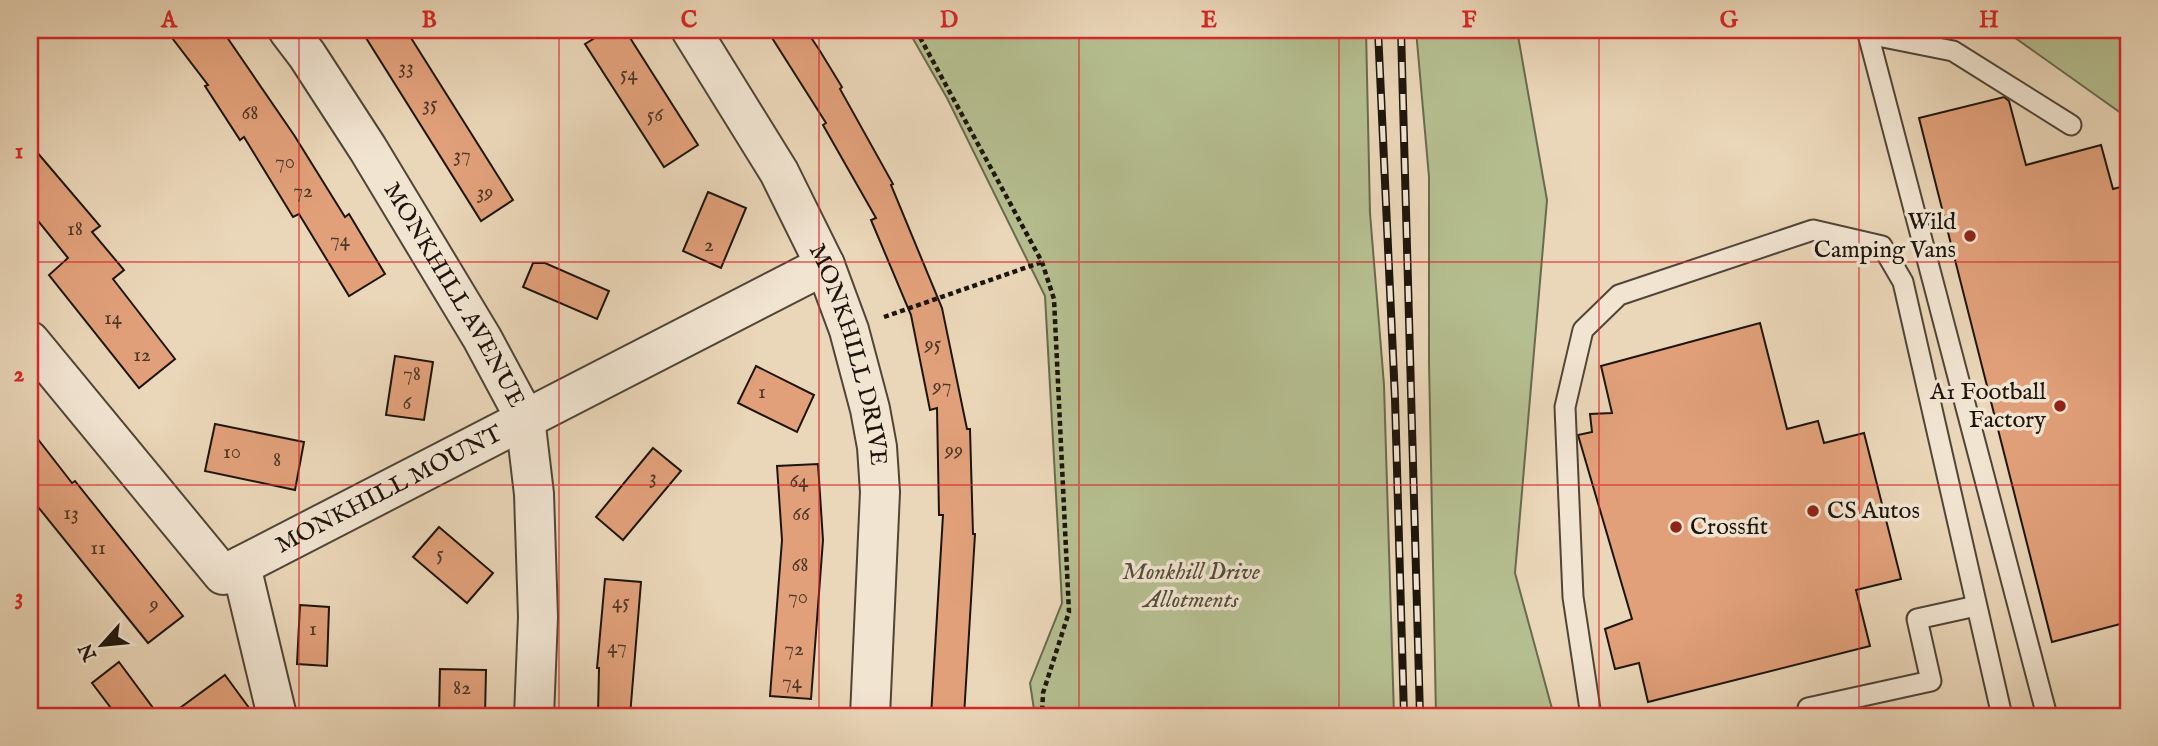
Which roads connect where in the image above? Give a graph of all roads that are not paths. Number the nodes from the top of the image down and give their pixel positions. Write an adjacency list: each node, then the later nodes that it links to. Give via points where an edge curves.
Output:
1 (288, 30): 7 (street, MONKHILL AVENUE, via 375,160)
2 (691, 30): 5 (street, MONKHILL DRIVE, via 779,172)
3 (1864, 32): 4 (lane, via 1953,51); 16 (lane)
4 (2071, 125)
5 (824, 265): 7 (street, MONKHILL MOUNT); 13 (street, MONKHILL DRIVE, via 849,330 877,447 880,492)
6 (30, 341): 8 (street, via 223,575)
7 (526, 418): 8 (street, MONKHILL MOUNT); 12 (street, MONKHILL AVENUE, via 538,617)
8 (241, 566): 11 (street)
9 (1976, 606): 10 (lane, via 1917,619 1931,681); 14 (lane, via 1903,282 1882,246 1813,230 1619,295 1583,330 1565,407 1573,597); 15 (lane)
10 (1808, 708)
11 (277, 716)
12 (534, 716)
13 (870, 716)
14 (1591, 716)
15 (2001, 716)
16 (2047, 716)

